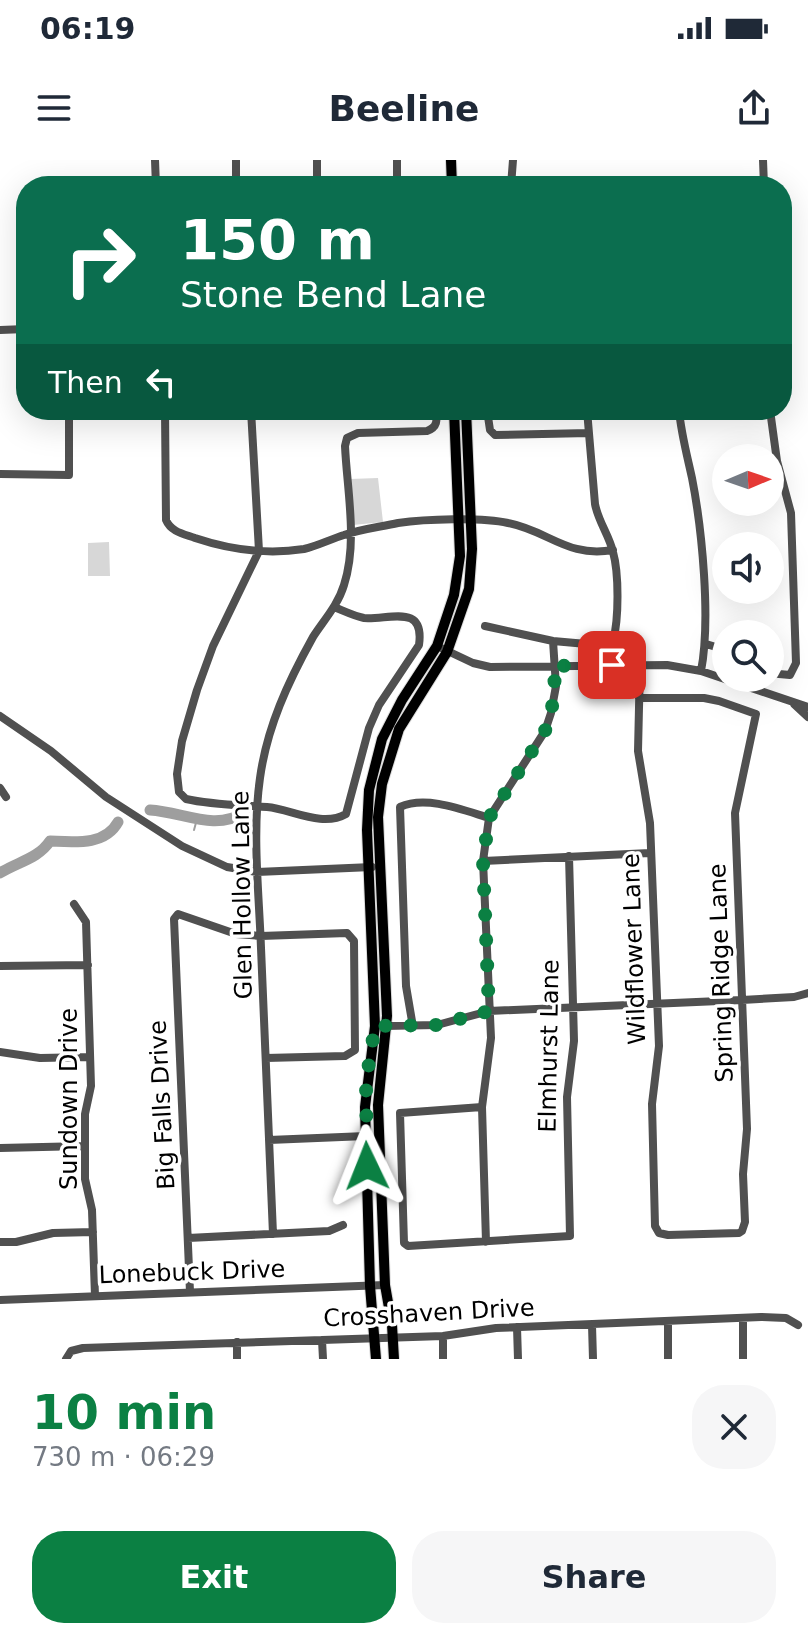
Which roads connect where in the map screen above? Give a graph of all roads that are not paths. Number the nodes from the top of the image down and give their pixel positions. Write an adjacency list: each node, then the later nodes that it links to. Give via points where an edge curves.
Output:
1 (69, 420): 12 (street, via 69,475)
2 (165, 420): 17 (street, via 169,526 231,549)
3 (252, 420): 17 (street)
4 (437, 420): 15 (street, Glen Hollow Lane, via 433,428 347,438)
5 (454, 420): 13 (main road)
6 (466, 420): 14 (main road)
7 (488, 420): 11 (street, via 495,435)
8 (588, 420): 11 (street)
9 (681, 420): 21 (street, via 697,515)
10 (771, 420): 28 (street, via 791,513 796,663 790,675)
11 (589, 433): 16 (street, via 597,515)
12 (0, 474)
13 (459, 520): 14 (street); 15 (street); 22 (main road, via 456,586)
14 (471, 521): 16 (street, via 507,522 571,549); 24 (main road, via 469,589)
15 (349, 533): 17 (street, via 307,548); 18 (street, Glen Hollow Lane, via 347,570)
16 (613, 550): 20 (street, via 613,641 609,646)
17 (259, 551): 36 (street, via 213,646 177,774 179,792 186,799)
18 (334, 607): 36 (street, Glen Hollow Lane, via 273,719); 36 (street, via 366,618 411,618 419,626 419,645 369,728 346,814 306,817)
19 (485, 626): 20 (street)
20 (553, 641): 26 (street)
21 (706, 644): 23 (street); 27 (street)
22 (437, 646): 24 (street); 42 (main road, via 391,720 375,761)
23 (712, 646)
24 (447, 652): 26 (street, via 490,667); 41 (main road, via 389,754 378,817)
25 (640, 664): 26 (street); 27 (street); 29 (street, Wildflower Lane)
26 (554, 666): 37 (street, via 555,696 545,731)
27 (701, 671): 30 (street)
28 (784, 674)
29 (639, 698): 38 (street, Wildflower Lane, via 638,751); 49 (street, Spring Ridge Lane, via 704,698 756,714 735,813)
30 (793, 703): 31 (street); 33 (street)
31 (808, 707)
32 (0, 716): 43 (street, via 96,791 182,846 227,867)
33 (808, 717)
34 (0, 788): 35 (street)
35 (6, 797)
36 (257, 807): 43 (street, Glen Hollow Lane)
37 (489, 818): 40 (street); 54 (street, via 443,805 400,807 406,986)
38 (650, 853): 39 (street); 50 (street, Wildflower Lane)
39 (569, 856): 40 (street); 51 (street, Elmhurst Lane)
40 (483, 861): 52 (street)
41 (380, 866): 42 (street); 53 (main road)
42 (368, 867): 43 (street); 53 (main road)
43 (257, 872): 45 (street, Glen Hollow Lane)
44 (74, 904): 46 (street, Sundown Drive, via 86,922)
45 (261, 936): 57 (street, Glen Hollow Lane); 57 (street, via 347,933 354,941 352,1054); 67 (street, Big Falls Drive, via 175,916)
46 (88, 965): 47 (street); 56 (street, Sundown Drive)
47 (0, 966)
48 (808, 993): 49 (street)
49 (742, 1000): 50 (street); 65 (street, Spring Ridge Lane, via 747,1129 742,1231)
50 (658, 1003): 51 (street); 65 (street, Wildflower Lane, via 652,1104)
51 (574, 1006): 52 (street); 69 (street, Elmhurst Lane, via 567,1097 570,1236)
52 (489, 1011): 54 (street); 58 (street, via 490,1056)
53 (380, 1026): 54 (street); 59 (main road, via 366,1082); 70 (main road)
54 (413, 1027)
55 (0, 1052): 56 (street)
56 (90, 1057): 61 (street, Sundown Drive)
57 (266, 1058): 60 (street, Glen Hollow Lane)
58 (482, 1107): 69 (street); 69 (street, via 400,1113 404,1243)
59 (366, 1136): 60 (street); 71 (main road)
60 (269, 1140): 66 (street, Glen Hollow Lane)
61 (85, 1146): 62 (street); 64 (street, Sundown Drive)
62 (0, 1148)
63 (343, 1225): 66 (street, via 329,1231)
64 (93, 1232): 68 (street); 73 (street, Sundown Drive)
65 (659, 1233)
66 (273, 1234): 67 (street)
67 (188, 1238): 72 (street, Big Falls Drive)
68 (0, 1242)
69 (486, 1242)
70 (385, 1285): 71 (street, Lonebuck Drive); 81 (main road)
71 (370, 1286): 72 (street, Lonebuck Drive); 82 (main road)
72 (190, 1292): 73 (street, Lonebuck Drive)
73 (95, 1296): 74 (street, Lonebuck Drive)
74 (0, 1300)
75 (743, 1318): 76 (street, Crosshaven Drive); 78 (street, Crosshaven Drive, via 786,1318); 96 (street)
76 (668, 1322): 77 (street, Crosshaven Drive); 95 (street)
77 (592, 1325): 79 (street, Crosshaven Drive); 94 (street)
78 (798, 1325)
79 (517, 1327): 80 (street, Crosshaven Drive); 93 (street)
80 (443, 1336): 81 (street, Crosshaven Drive); 92 (street)
81 (393, 1337): 82 (street, Crosshaven Drive); 91 (main road)
82 (376, 1338): 83 (street, Crosshaven Drive); 90 (main road)
83 (322, 1340): 84 (street, Crosshaven Drive); 89 (street)
84 (237, 1342): 85 (street, Crosshaven Drive); 88 (street)
85 (151, 1345): 86 (street, Crosshaven Drive, via 75,1349); 87 (street)
86 (66, 1359)
87 (151, 1359)
88 (237, 1359)
89 (323, 1359)
90 (376, 1359)
91 (394, 1359)
92 (443, 1359)
93 (518, 1359)
94 (593, 1359)
95 (668, 1359)
96 (743, 1359)

